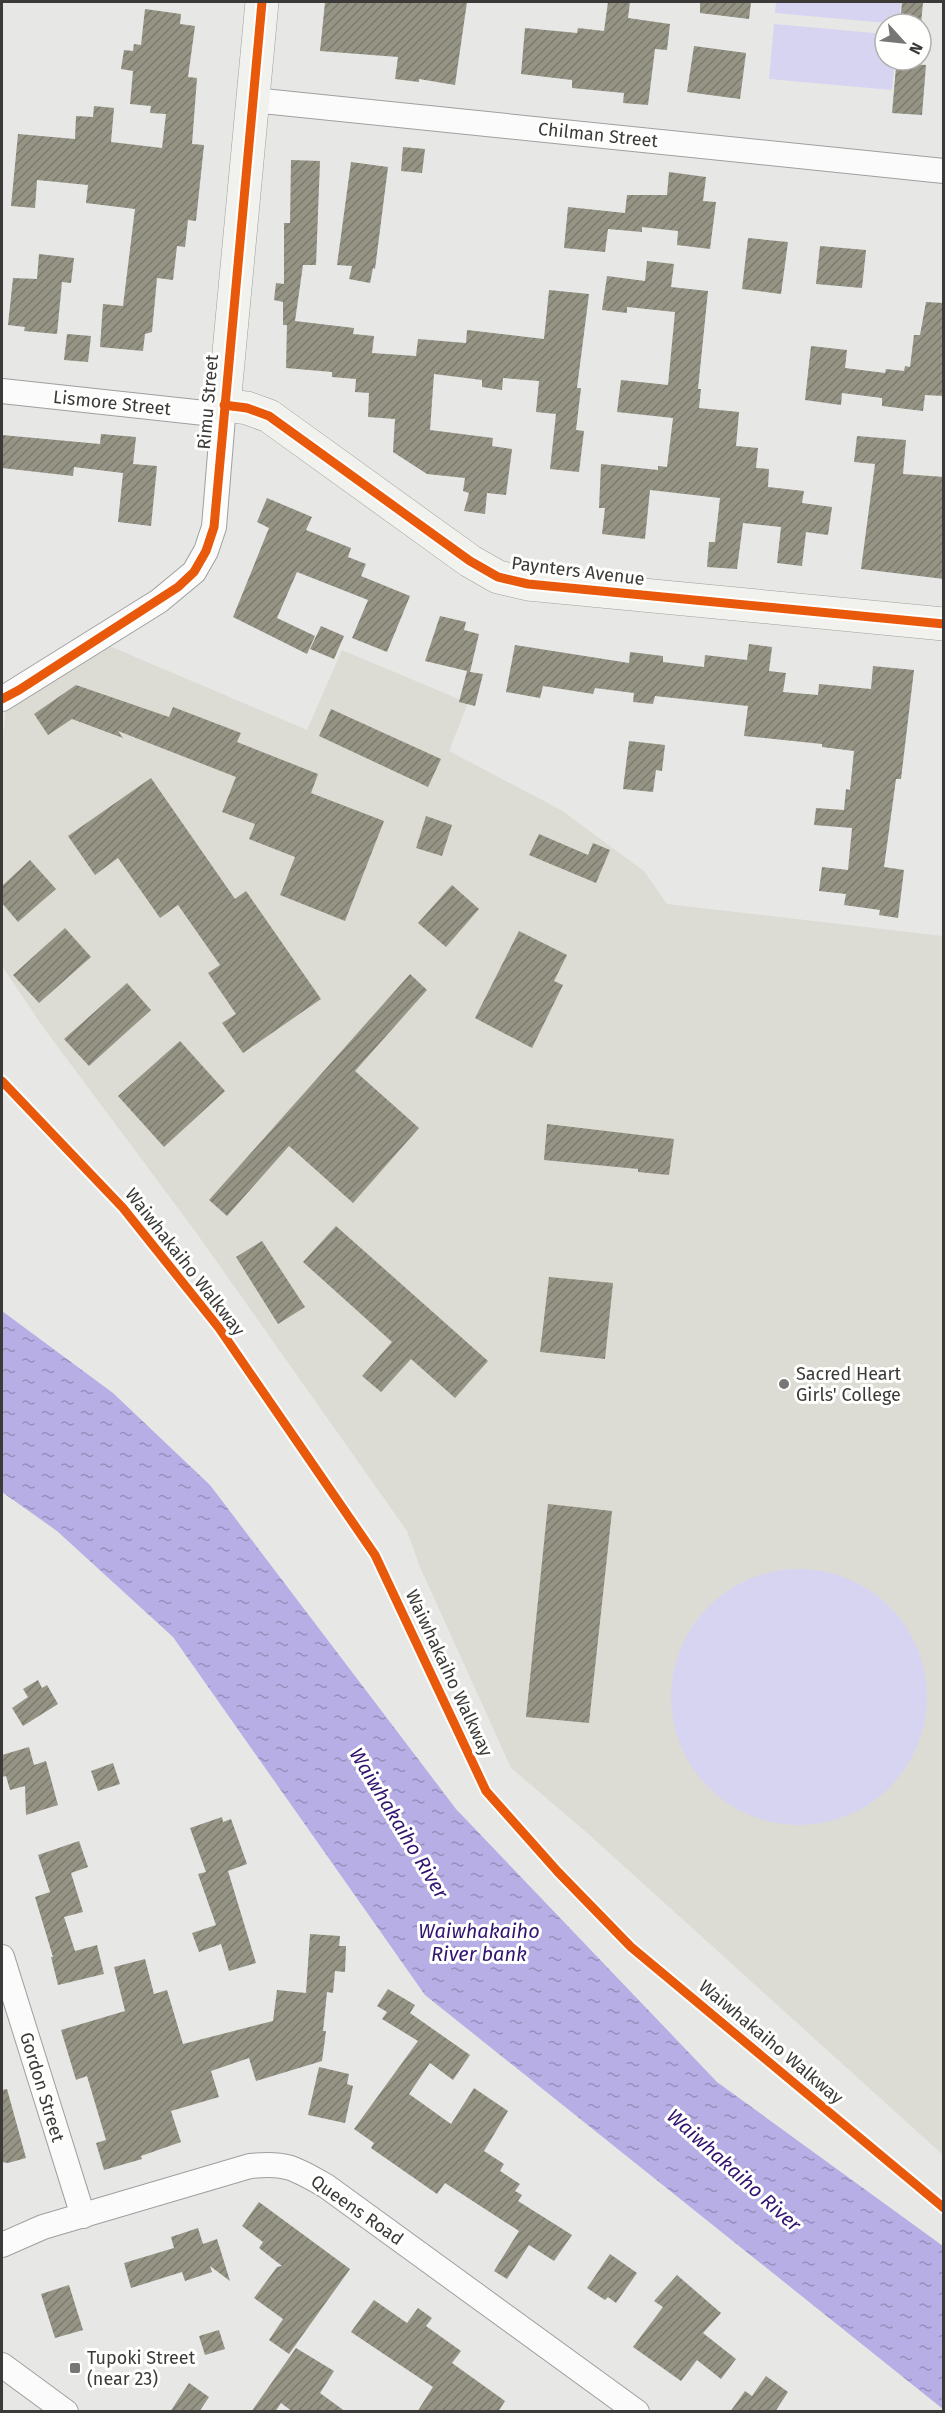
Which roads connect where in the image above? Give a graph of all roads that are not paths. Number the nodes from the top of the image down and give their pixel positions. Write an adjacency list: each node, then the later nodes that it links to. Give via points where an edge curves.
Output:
1 (262, 2): 2 (street, Rimu Street)
2 (253, 99): 3 (street, Chilman Street); 5 (street, Rimu Street)
3 (944, 171)
4 (2, 391): 5 (street, Lismore Street)
5 (223, 410): 6 (street, Paynters Avenue, via 247,408 268,416 498,577 528,584); 7 (street, Rimu Street, via 213,527 194,572 159,601)
6 (944, 624)
7 (2, 699)
8 (2, 1957): 9 (street, Gordon Street)
9 (83, 2216): 10 (street, Queens Road, via 43,2227); 13 (street, Queens Road, via 250,2166 277,2163 297,2169 326,2186)
10 (2, 2245)
11 (2, 2365): 12 (street)
12 (66, 2412)
13 (637, 2412)

